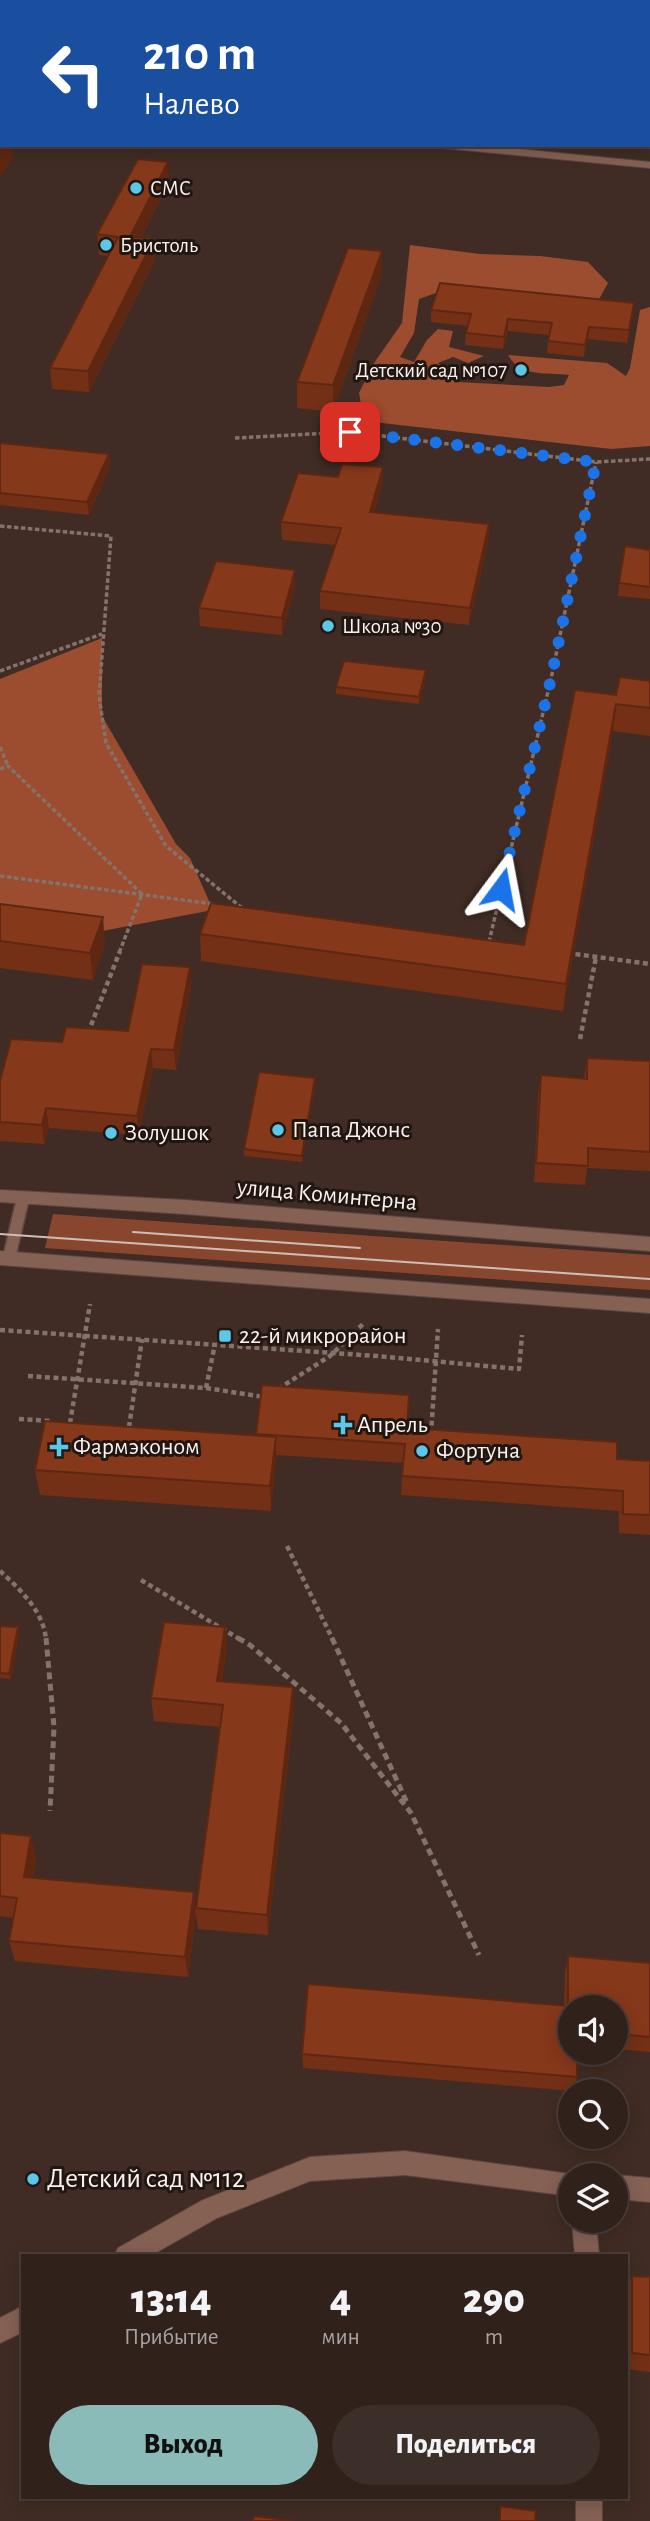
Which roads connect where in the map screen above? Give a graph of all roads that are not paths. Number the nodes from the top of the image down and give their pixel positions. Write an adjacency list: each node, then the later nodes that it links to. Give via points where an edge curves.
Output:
1 (465, 147): 2 (street)
2 (650, 164)
3 (0, 1196): 4 (street, улица Коминтерна)
4 (23, 1198): 5 (street, улица Коминтерна); 6 (lane)
5 (650, 1244)
6 (5, 1258): 7 (street)
7 (650, 1306)
8 (558, 2182): 12 (street, via 405,2163 310,2169 209,2209)
9 (628, 2188): 10 (street)
10 (650, 2190)
11 (585, 2233): 13 (street)
12 (130, 2254)
13 (587, 2254)
14 (21, 2319): 15 (street)
15 (0, 2331)
16 (589, 2499): 17 (street)
17 (589, 2521)

